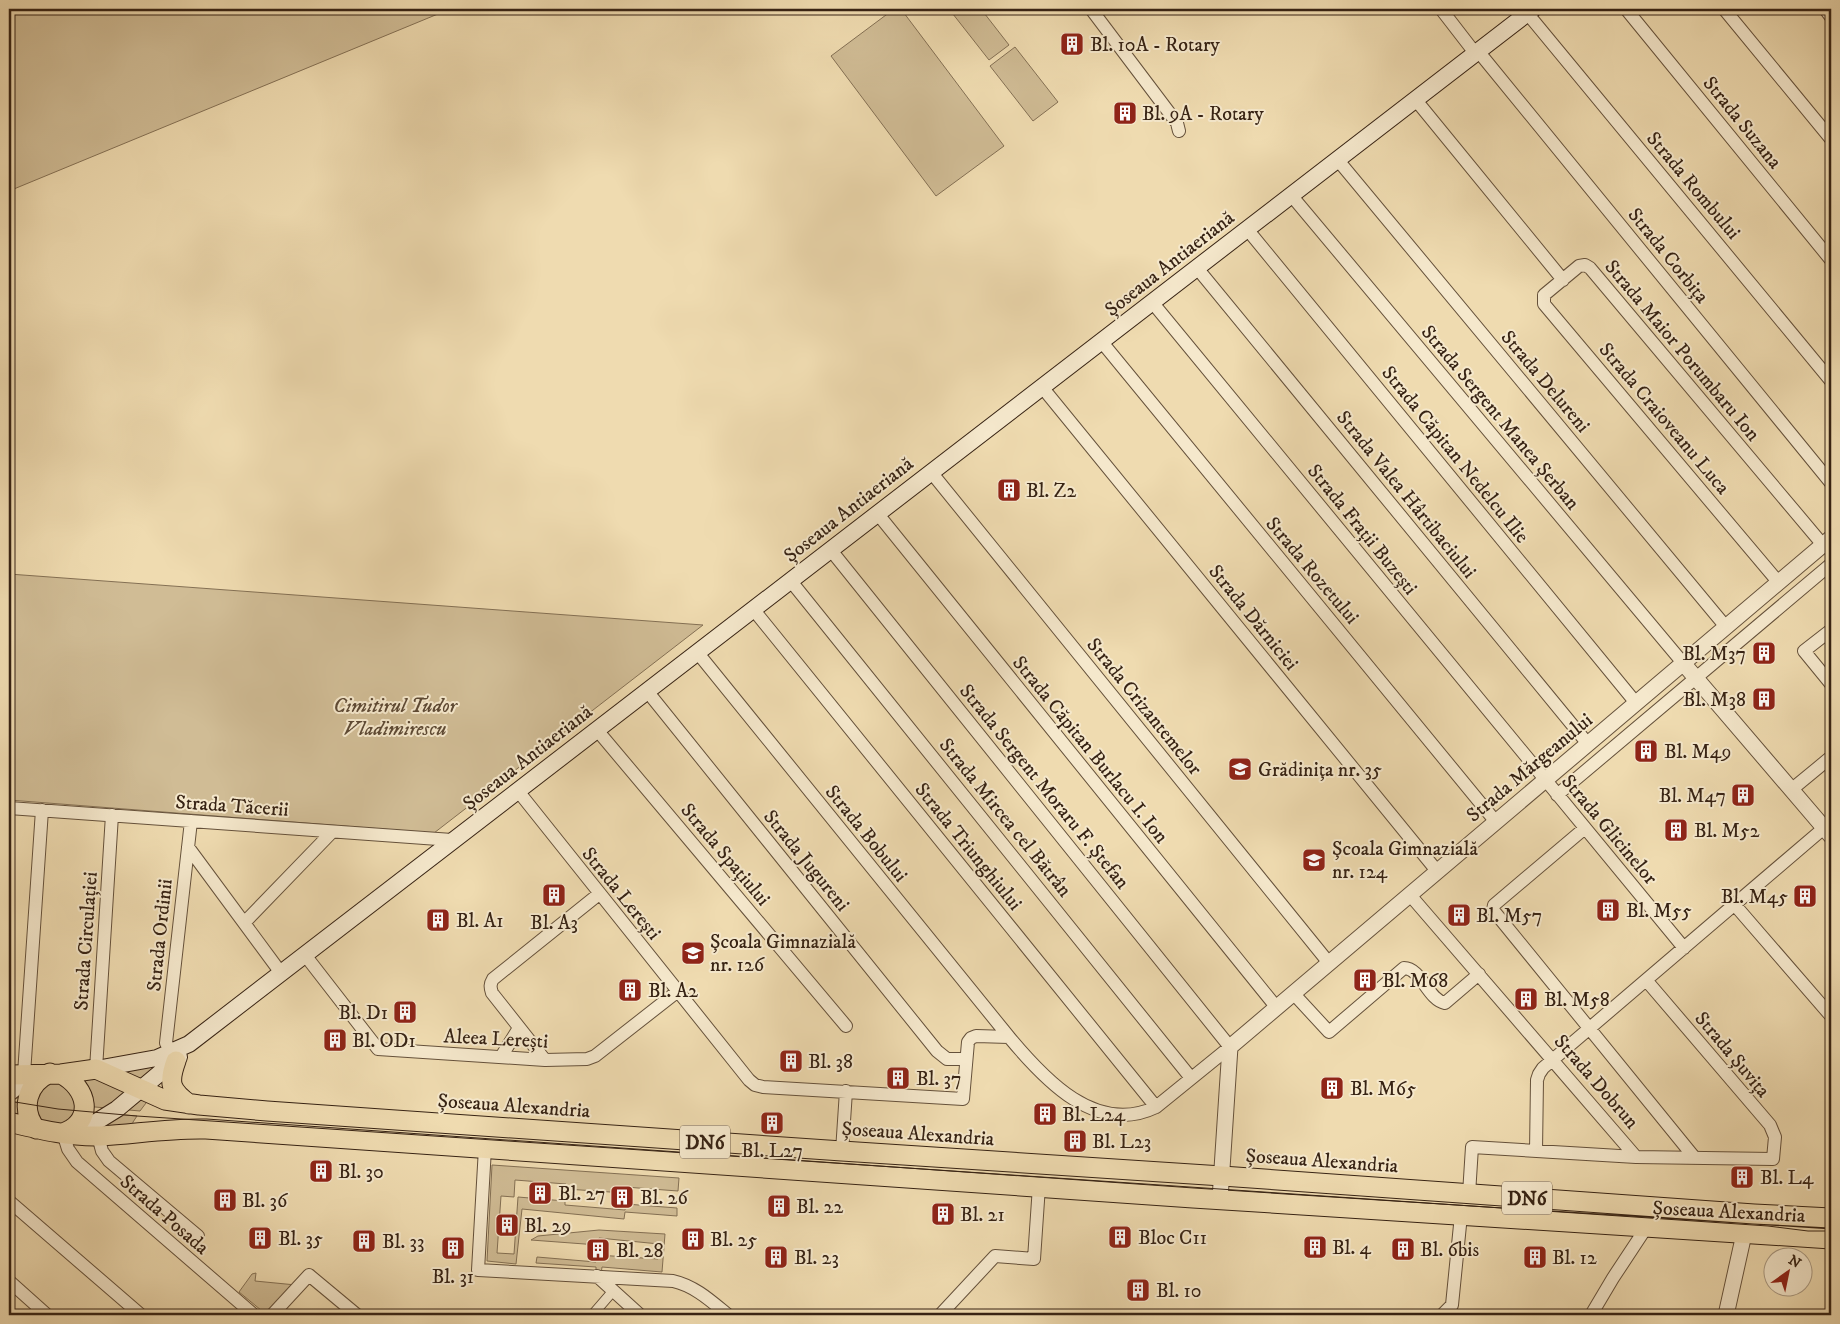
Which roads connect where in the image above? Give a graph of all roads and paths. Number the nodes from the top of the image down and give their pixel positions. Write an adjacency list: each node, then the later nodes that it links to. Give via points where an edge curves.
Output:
1 (1091, 9): 10 (street, via 1177,123)
2 (1441, 9): 8 (street, Strada Corbița)
3 (1626, 9): 15 (street, Strada Suzana)
4 (1724, 9): 11 (street)
5 (1825, 9): 7 (street)
6 (1530, 11): 8 (main road, Șoseaua Antiaeriană); 20 (street, Strada Rombului)
7 (1831, 17)
8 (1477, 52): 9 (main road, Șoseaua Antiaeriană); 23 (street, Strada Corbița)
9 (1415, 99): 12 (main road, Șoseaua Antiaeriană); 17 (street)
10 (1179, 131)
11 (1831, 139)
12 (1337, 159): 13 (main road, Șoseaua Antiaeriană); 31 (street, Strada Delureni)
13 (1291, 195): 14 (main road, Șoseaua Antiaeriană); 34 (street, Strada Sergent Manea Șerban)
14 (1247, 229): 16 (main road, Șoseaua Antiaeriană); 38 (street, Strada Căpitan Nedelcu Ilie)
15 (1831, 260)
16 (1197, 268): 18 (main road, Șoseaua Antiaeriană); 40 (street, Strada Valea Hârtibaciului)
17 (1563, 280): 25 (street, Strada Maior Porumbaru Ion, via 1582,265 1590,268); 29 (street, Strada Craioveanu Luca, via 1544,296 1544,304)
18 (1152, 302): 19 (main road, Șoseaua Antiaeriană); 42 (street, Strada Frații Buzești)
19 (1101, 341): 21 (main road, Șoseaua Antiaeriană); 50 (street, Strada Rozetului)
20 (1831, 381)
21 (1042, 387): 22 (main road, Șoseaua Antiaeriană); 56 (street, Strada Dărniciei)
22 (931, 472): 24 (main road, Șoseaua Antiaeriană); 63 (street, Strada Crizantemelor)
23 (1831, 483)
24 (877, 513): 26 (main road, Șoseaua Antiaeriană); 69 (street, Strada Căpitan Burlacu I. Ion)
25 (1827, 542): 29 (street, Strada Mărgeanului)
26 (830, 549): 28 (main road, Șoseaua Antiaeriană); 75 (street, Strada Sergent Moraru F. Ștefan)
27 (1831, 564): 35 (street, Strada Mărgeanului)
28 (790, 580): 30 (main road, Șoseaua Antiaeriană); 83 (street, Strada Mircea cel Bătrân)
29 (1779, 583): 31 (street, Strada Mărgeanului)
30 (753, 609): 33 (main road, Șoseaua Antiaeriană); 88 (street, Strada Triunghiului)
31 (1726, 627): 34 (street, Strada Mărgeanului)
32 (1831, 630): 36 (street, via 1804,651)
33 (697, 652): 37 (main road, Șoseaua Antiaeriană); 74 (street, Strada Bobului)
34 (1683, 663): 35 (street); 38 (street, Strada Mărgeanului)
35 (1696, 678): 43 (street); 45 (street, Strada Mărgeanului)
36 (1831, 684)
37 (647, 691): 39 (main road, Șoseaua Antiaeriană); 78 (street, Strada Jugureni, via 937,1051 947,1058)
38 (1636, 703): 40 (street, Strada Mărgeanului)
39 (597, 730): 44 (main road, Șoseaua Antiaeriană); 71 (street, Strada Spațiului)
40 (1588, 744): 42 (street, Strada Mărgeanului)
41 (1831, 757): 43 (street)
42 (1545, 780): 45 (street, Strada Glicinelor); 50 (street, Strada Mărgeanului)
43 (1792, 790): 53 (street)
44 (518, 791): 54 (main road, Șoseaua Antiaeriană); 57 (street, Strada Lerești)
45 (1557, 795): 51 (street, Strada Glicinelor)
46 (9, 808): 47 (street, Strada Tăcerii)
47 (42, 810): 48 (street, Strada Tăcerii); 82 (street)
48 (112, 816): 49 (street, Strada Tăcerii); 81 (street, Strada Circulației)
49 (191, 821): 52 (street, Strada Tăcerii); 55 (street, Strada Ordinii)
50 (1496, 822): 56 (street, Strada Mărgeanului)
51 (1584, 828): 61 (street, Strada Glicinelor); 73 (street, via 1493,907)
52 (332, 832): 54 (street, Strada Tăcerii); 60 (street)
53 (1828, 832): 59 (street)
54 (452, 840): 62 (main road, Șoseaua Antiaeriană)
55 (188, 847): 60 (street); 76 (street, Strada Ordinii, via 166,1043)
56 (1437, 871): 58 (street, Strada Mărgeanului)
57 (599, 894): 67 (street, Strada Lerești); 72 (street, via 493,978 492,993)
58 (1410, 894): 63 (street, Strada Mărgeanului); 65 (street, Strada Dobrun)
59 (1734, 904): 61 (street); 70 (street)
60 (244, 923): 64 (street)
61 (1684, 948): 66 (street)
62 (305, 955): 64 (main road, Șoseaua Antiaeriană); 77 (street, Aleea Lerești, via 378,1049)
63 (1329, 963): 68 (street, Strada Mărgeanului)
64 (281, 973): 76 (main road, Șoseaua Antiaeriană)
65 (1479, 974): 68 (street, via 1442,1003 1412,970 1404,968 1329,1032); 79 (street, Strada Dobrun)
66 (1646, 980): 73 (street); 96 (street, Strada Șuvița, via 1770,1126 1775,1137 1774,1159)
67 (678, 991): 80 (street, Aleea Lerești, via 595,1056); 85 (street, Strada Lerești, via 755,1085)
68 (1294, 993): 69 (street, Strada Mărgeanului)
69 (1277, 1008): 75 (street, Strada Mărgeanului)
70 (1831, 1016)
71 (846, 1026)
72 (519, 1028): 77 (street); 80 (street)
73 (1591, 1028): 79 (street); 96 (street)
74 (1009, 1037): 78 (street, Strada Lerești, via 971,1038); 88 (street, via 1046,1079 1080,1103 1116,1114 1144,1112)
75 (1230, 1047): 83 (street, Strada Mărgeanului); 97 (street)
76 (174, 1057): 81 (main road); 84 (main road, Șoseaua Antiaeriană); 87 (main road, via 172,1088)
77 (501, 1057): 80 (street, Aleea Lerești)
78 (966, 1059): 85 (street, Strada Lerești, via 962,1099)
79 (1553, 1059): 93 (street, via 1537,1080); 95 (street, Strada Dobrun)
80 (545, 1060)
81 (96, 1070): 82 (main road); 84 (main road, Șoseaua Alexandria / DN6)
82 (35, 1074): 86 (main road); 89 (main road, via 37,1081 29,1094 28,1114); 90 (main road, via 78,1086 82,1093 84,1112)
83 (1191, 1078): 88 (street, Strada Mărgeanului)
84 (140, 1090): 87 (main road, Șoseaua Alexandria / DN6, via 165,1100); 90 (main road, Șoseaua Antiaeriană, via 103,1119)
85 (846, 1092): 94 (street)
86 (9, 1093)
87 (189, 1104): 94 (main road, Șoseaua Alexandria / DN6)
88 (1156, 1107)
89 (20, 1127): 90 (main road, Șoseaua Alexandria / DN6)
90 (69, 1134): 91 (main road, Șoseaua Alexandria / DN6); 113 (street, Strada Posada, via 68,1150 77,1162)
91 (98, 1136): 92 (main road, Șoseaua Alexandria / DN6, via 193,1129); 106 (street, via 109,1161)
92 (485, 1148): 98 (main road, Șoseaua Alexandria / DN6); 108 (street, via 478,1270)
93 (1536, 1151): 95 (street); 99 (street, via 1472,1147)
94 (842, 1152): 97 (main road, Șoseaua Alexandria / DN6)
95 (1636, 1157): 96 (street)
96 (1694, 1157)
97 (1222, 1176): 99 (main road, Șoseaua Alexandria / DN6); 100 (street)
98 (1039, 1186): 100 (main road, Șoseaua Alexandria / DN6); 119 (street, via 1034,1259 995,1256)
99 (1469, 1194): 103 (main road, Șoseaua Alexandria / DN6)
100 (1220, 1199): 102 (main road, Șoseaua Alexandria / DN6)
101 (9, 1201): 112 (street)
102 (1461, 1215): 104 (main road, Șoseaua Alexandria / DN6); 120 (street, via 1452,1305)
103 (1831, 1218)
104 (1646, 1228): 105 (main road, Șoseaua Alexandria / DN6); 121 (street)
105 (1744, 1234): 107 (main road, Șoseaua Alexandria / DN6); 122 (street)
106 (198, 1236)
107 (1831, 1239)
108 (597, 1276): 110 (street); 118 (street, via 681,1283)
109 (9, 1281): 111 (street)
110 (613, 1291): 116 (street); 117 (street)
111 (48, 1315)
112 (141, 1315)
113 (254, 1315)
114 (272, 1315): 115 (street, via 310,1275)
115 (357, 1315)
116 (596, 1315)
117 (640, 1315)
118 (728, 1315)
119 (940, 1315)
120 (1442, 1315)
121 (1591, 1315)
122 (1726, 1315)

